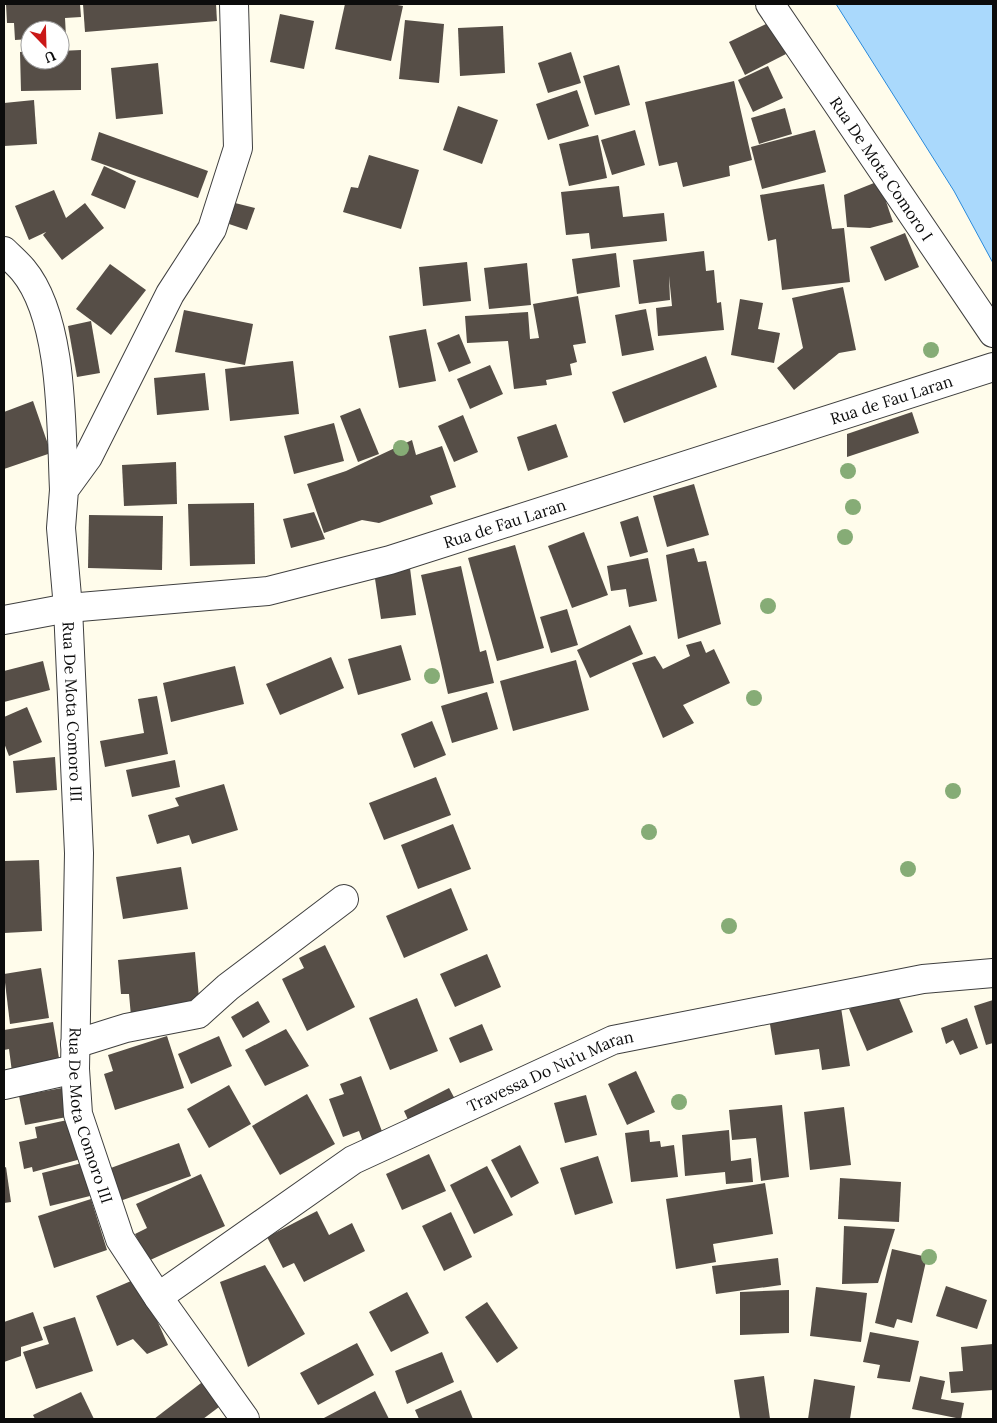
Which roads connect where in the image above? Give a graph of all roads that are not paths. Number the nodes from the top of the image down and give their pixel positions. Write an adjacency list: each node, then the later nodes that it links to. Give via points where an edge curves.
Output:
1 (234, 4): 6 (street, via 238,148 212,229 170,294 88,457)
2 (770, 4): 4 (street, Rua De Mota Comoro I)
3 (4, 251): 6 (street, Rua De Mota Comoro III, via 24,271 41,302 49,332 59,376)
4 (993, 333)
5 (993, 367): 7 (street, Rua de Fau Laran, via 390,560 268,591)
6 (64, 490): 7 (street, Rua De Mota Comoro III, via 61,528)
7 (68, 608): 8 (street, Rua de Fau Laran); 11 (street, Rua De Mota Comoro III, via 79,853)
8 (4, 620)
9 (344, 899): 11 (street, via 228,987 198,1014 126,1028)
10 (993, 973): 13 (street, Travessa Do Nu’u Maran, via 923,979 613,1040 353,1160)
11 (75, 1056): 12 (street); 13 (street, Rua De Mota Comoro III, via 78,1114 120,1238)
12 (4, 1085)
13 (158, 1297): 14 (street, Rua De Mota Comoro III)
14 (245, 1419)

